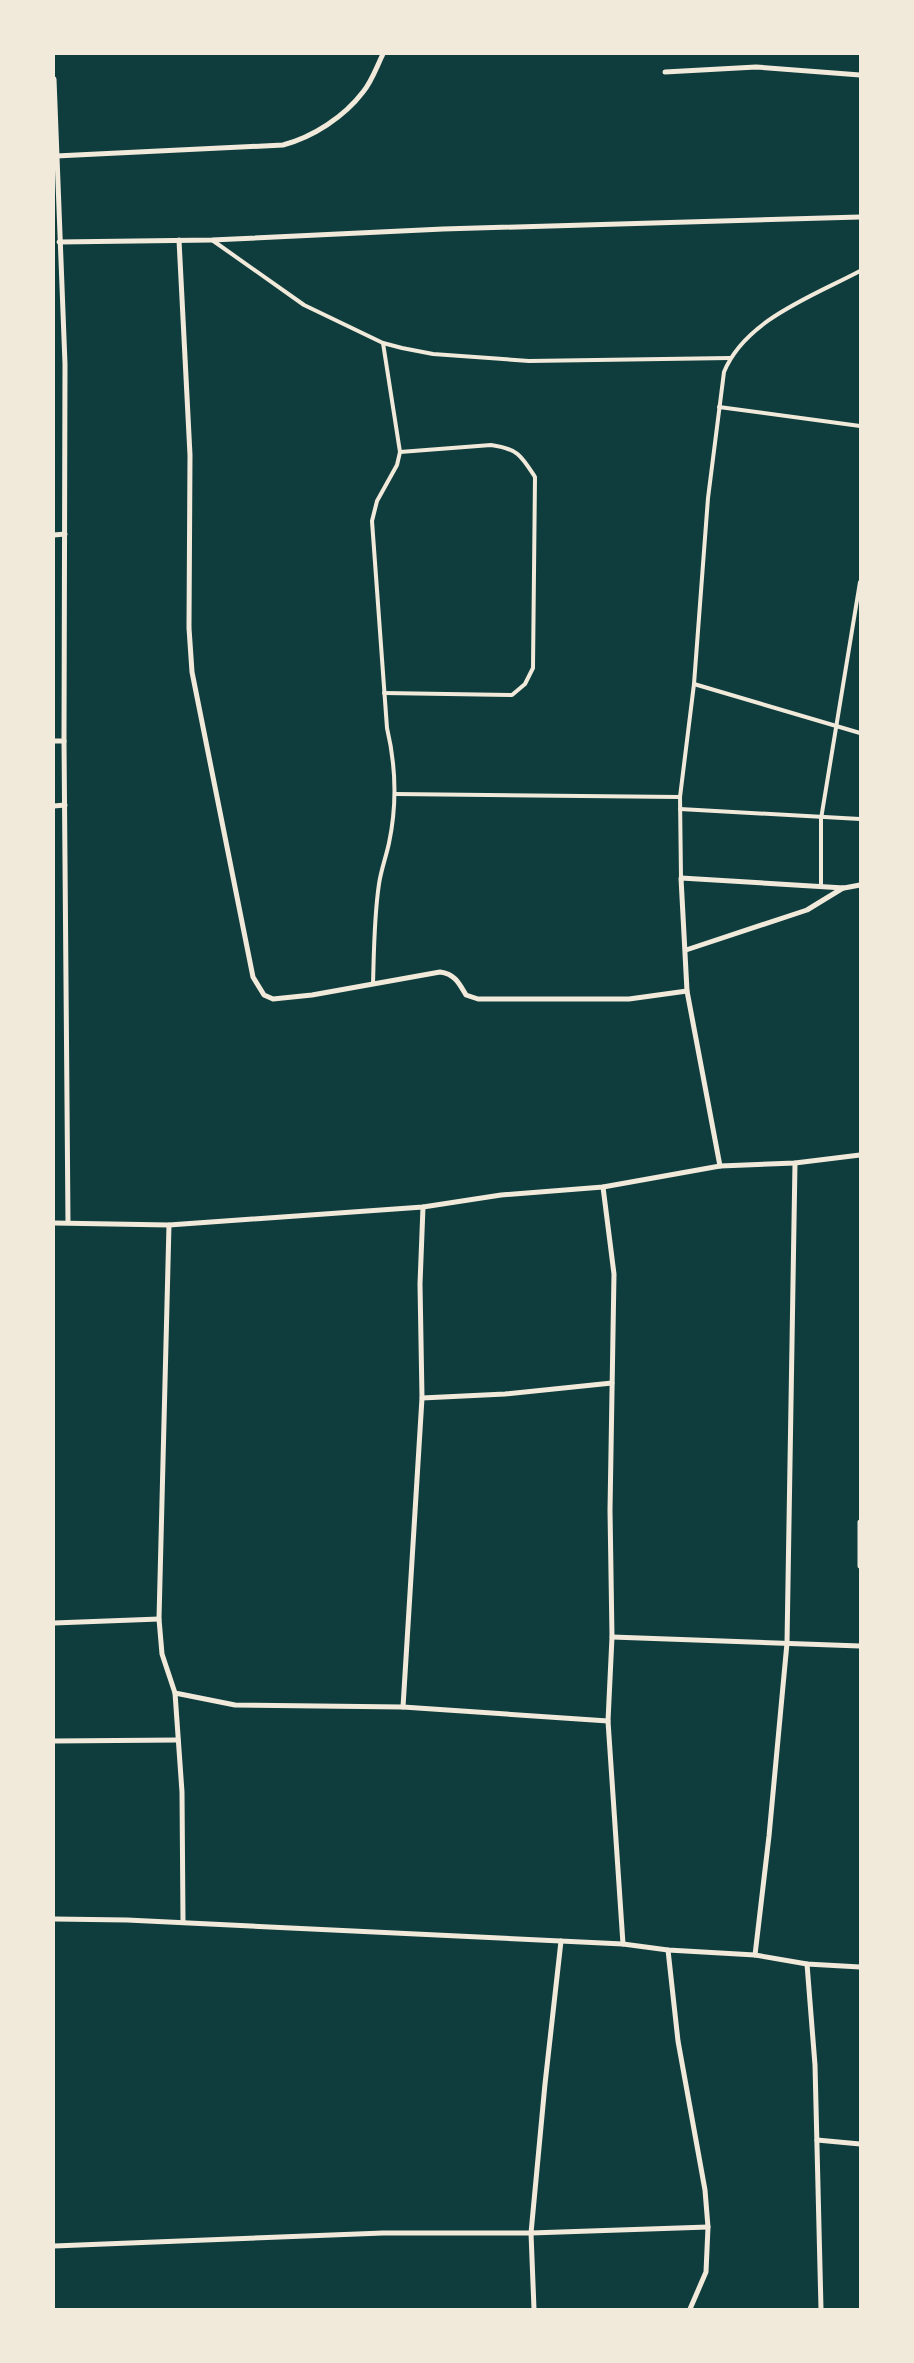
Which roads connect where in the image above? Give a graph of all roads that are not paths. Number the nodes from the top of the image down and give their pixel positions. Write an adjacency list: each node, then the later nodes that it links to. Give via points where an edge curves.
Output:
1 (382, 54): 5 (street, via 357,100 316,133 297,142 283,146)
2 (665, 72): 3 (street, via 756,67)
3 (860, 76)
4 (54, 79): 5 (street)
5 (56, 156): 9 (street)
6 (860, 217): 8 (street, via 443,229)
7 (179, 240): 8 (street); 9 (street); 37 (street, via 190,455 189,628 192,672 253,977 264,995 273,999)
8 (212, 240): 11 (lane, via 304,305)
9 (60, 242): 16 (street, via 65,364)
10 (860, 271): 12 (lane, via 778,313 738,347)
11 (383, 343): 12 (lane, via 433,354 529,361); 15 (lane)
12 (730, 358): 13 (lane, via 724,372)
13 (719, 407): 14 (lane); 19 (lane, via 708,498)
14 (860, 426)
15 (400, 452): 20 (lane, via 397,465 377,501 372,522); 20 (lane, via 491,445 506,447 522,456 535,477 533,668 525,684 512,695)
16 (65, 534): 17 (street); 24 (street)
17 (54, 535)
18 (860, 582): 21 (lane)
19 (694, 684): 21 (lane); 26 (lane)
20 (384, 692): 25 (lane)
21 (835, 726): 22 (lane); 30 (lane)
22 (860, 733)
23 (54, 741): 24 (street)
24 (64, 741): 27 (street)
25 (395, 794): 26 (lane); 37 (lane, via 376,906)
26 (680, 797): 29 (lane)
27 (65, 805): 28 (street); 44 (street)
28 (54, 806)
29 (680, 809): 30 (lane); 32 (lane)
30 (821, 819): 31 (lane); 34 (lane)
31 (860, 819)
32 (682, 878): 34 (street); 36 (street)
33 (860, 885): 35 (street)
34 (821, 887): 35 (street)
35 (844, 888): 36 (street, via 807,910)
36 (686, 950): 38 (street)
37 (373, 984): 38 (street, via 440,972 456,977 466,995 478,999 629,999)
38 (687, 991): 41 (street)
39 (860, 1156): 40 (street)
40 (795, 1163): 41 (street); 54 (street)
41 (720, 1166): 42 (street)
42 (603, 1187): 43 (street, via 501,1195); 47 (street, via 614,1274)
43 (423, 1207): 46 (street); 48 (street, via 420,1284)
44 (68, 1222): 45 (street); 46 (street)
45 (54, 1223)
46 (169, 1225): 51 (street)
47 (612, 1383): 48 (street, via 505,1394); 53 (street)
48 (422, 1398): 57 (street)
49 (860, 1522): 50 (street)
50 (860, 1566)
51 (159, 1619): 52 (street); 56 (street, via 162,1654)
52 (54, 1623)
53 (612, 1637): 54 (street); 58 (street)
54 (787, 1643): 55 (street); 66 (street)
55 (860, 1646)
56 (175, 1693): 57 (street, via 235,1705); 59 (street)
57 (403, 1707): 58 (street)
58 (608, 1722): 64 (street)
59 (178, 1740): 60 (street); 62 (street, via 182,1792)
60 (54, 1741)
61 (54, 1919): 62 (street)
62 (183, 1922): 63 (street)
63 (562, 1941): 64 (street); 72 (street)
64 (623, 1944): 65 (street)
65 (668, 1950): 66 (street); 71 (street, via 678,2041 705,2190)
66 (755, 1955): 67 (street)
67 (807, 1964): 68 (street); 69 (street)
68 (860, 1967)
69 (817, 2140): 70 (street); 76 (street)
70 (860, 2144)
71 (708, 2227): 72 (street); 75 (street, via 706,2272)
72 (531, 2233): 73 (street, via 383,2233); 74 (street)
73 (54, 2246)
74 (534, 2309)
75 (690, 2309)
76 (820, 2309)

